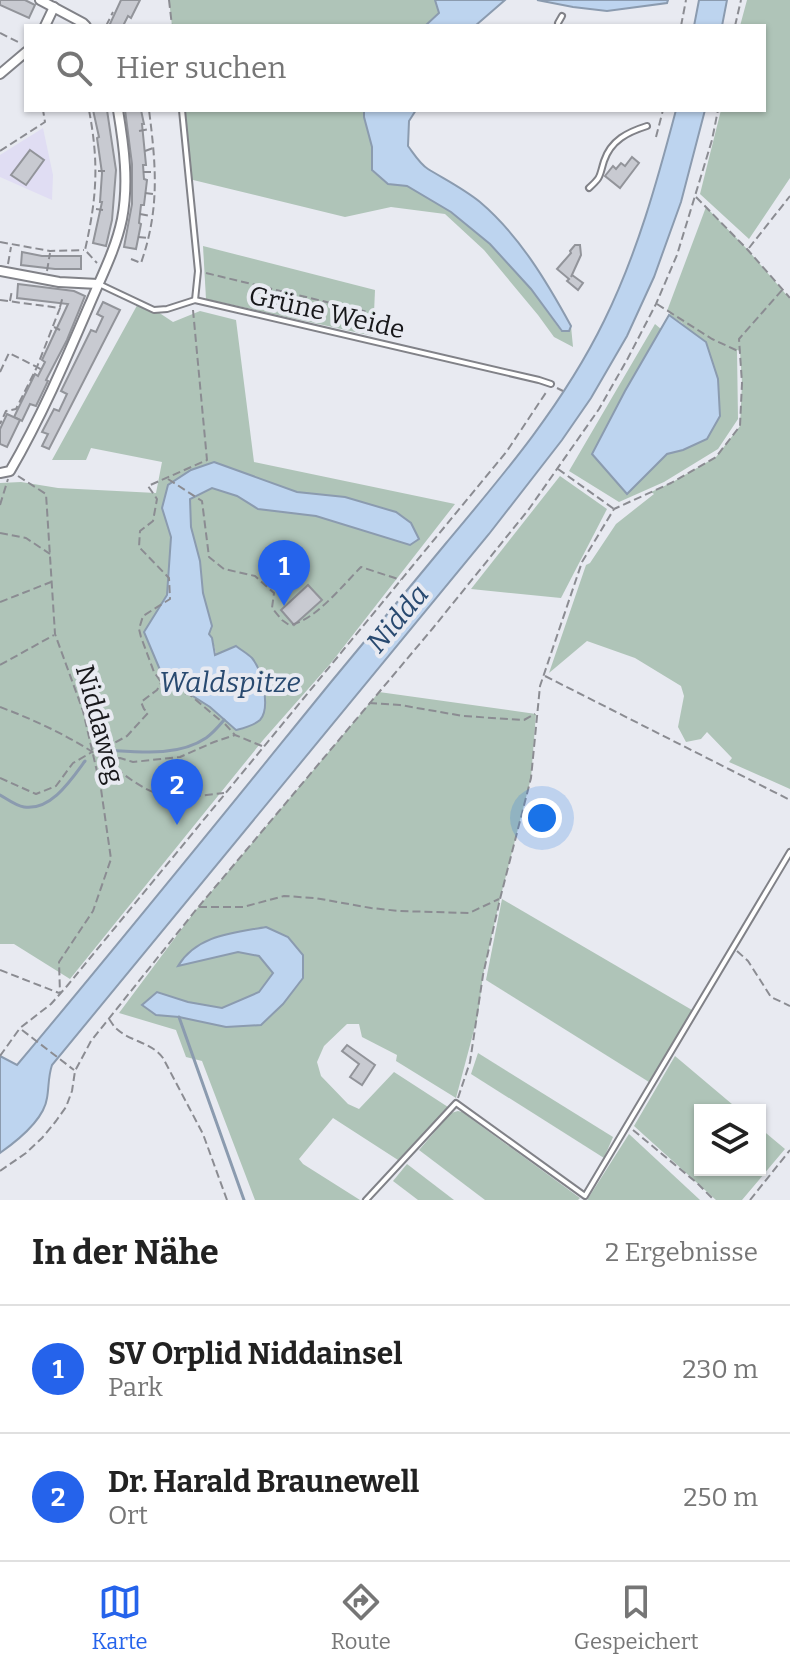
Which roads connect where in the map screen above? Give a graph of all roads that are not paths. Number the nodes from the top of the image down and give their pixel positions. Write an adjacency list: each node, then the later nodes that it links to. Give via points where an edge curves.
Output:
1 (40, 0): 2 (street)
2 (54, 7): 5 (street); 6 (street)
3 (562, 16): 4 (lane)
4 (558, 23)
5 (46, 24)
6 (83, 24)
7 (24, 54): 8 (street)
8 (0, 74)
9 (118, 112): 14 (street, via 127,177 123,218)
10 (182, 112): 15 (lane, via 198,271)
11 (647, 126): 12 (lane, via 620,137 605,158 600,178)
12 (589, 188)
13 (0, 271): 14 (street)
14 (98, 284): 15 (lane, Grüne Weide, via 154,310); 17 (street, via 10,471)
15 (194, 300): 16 (lane, Grüne Weide)
16 (551, 384)
17 (0, 473)
18 (790, 852): 19 (lane, via 585,1196 456,1103)
19 (366, 1200)

